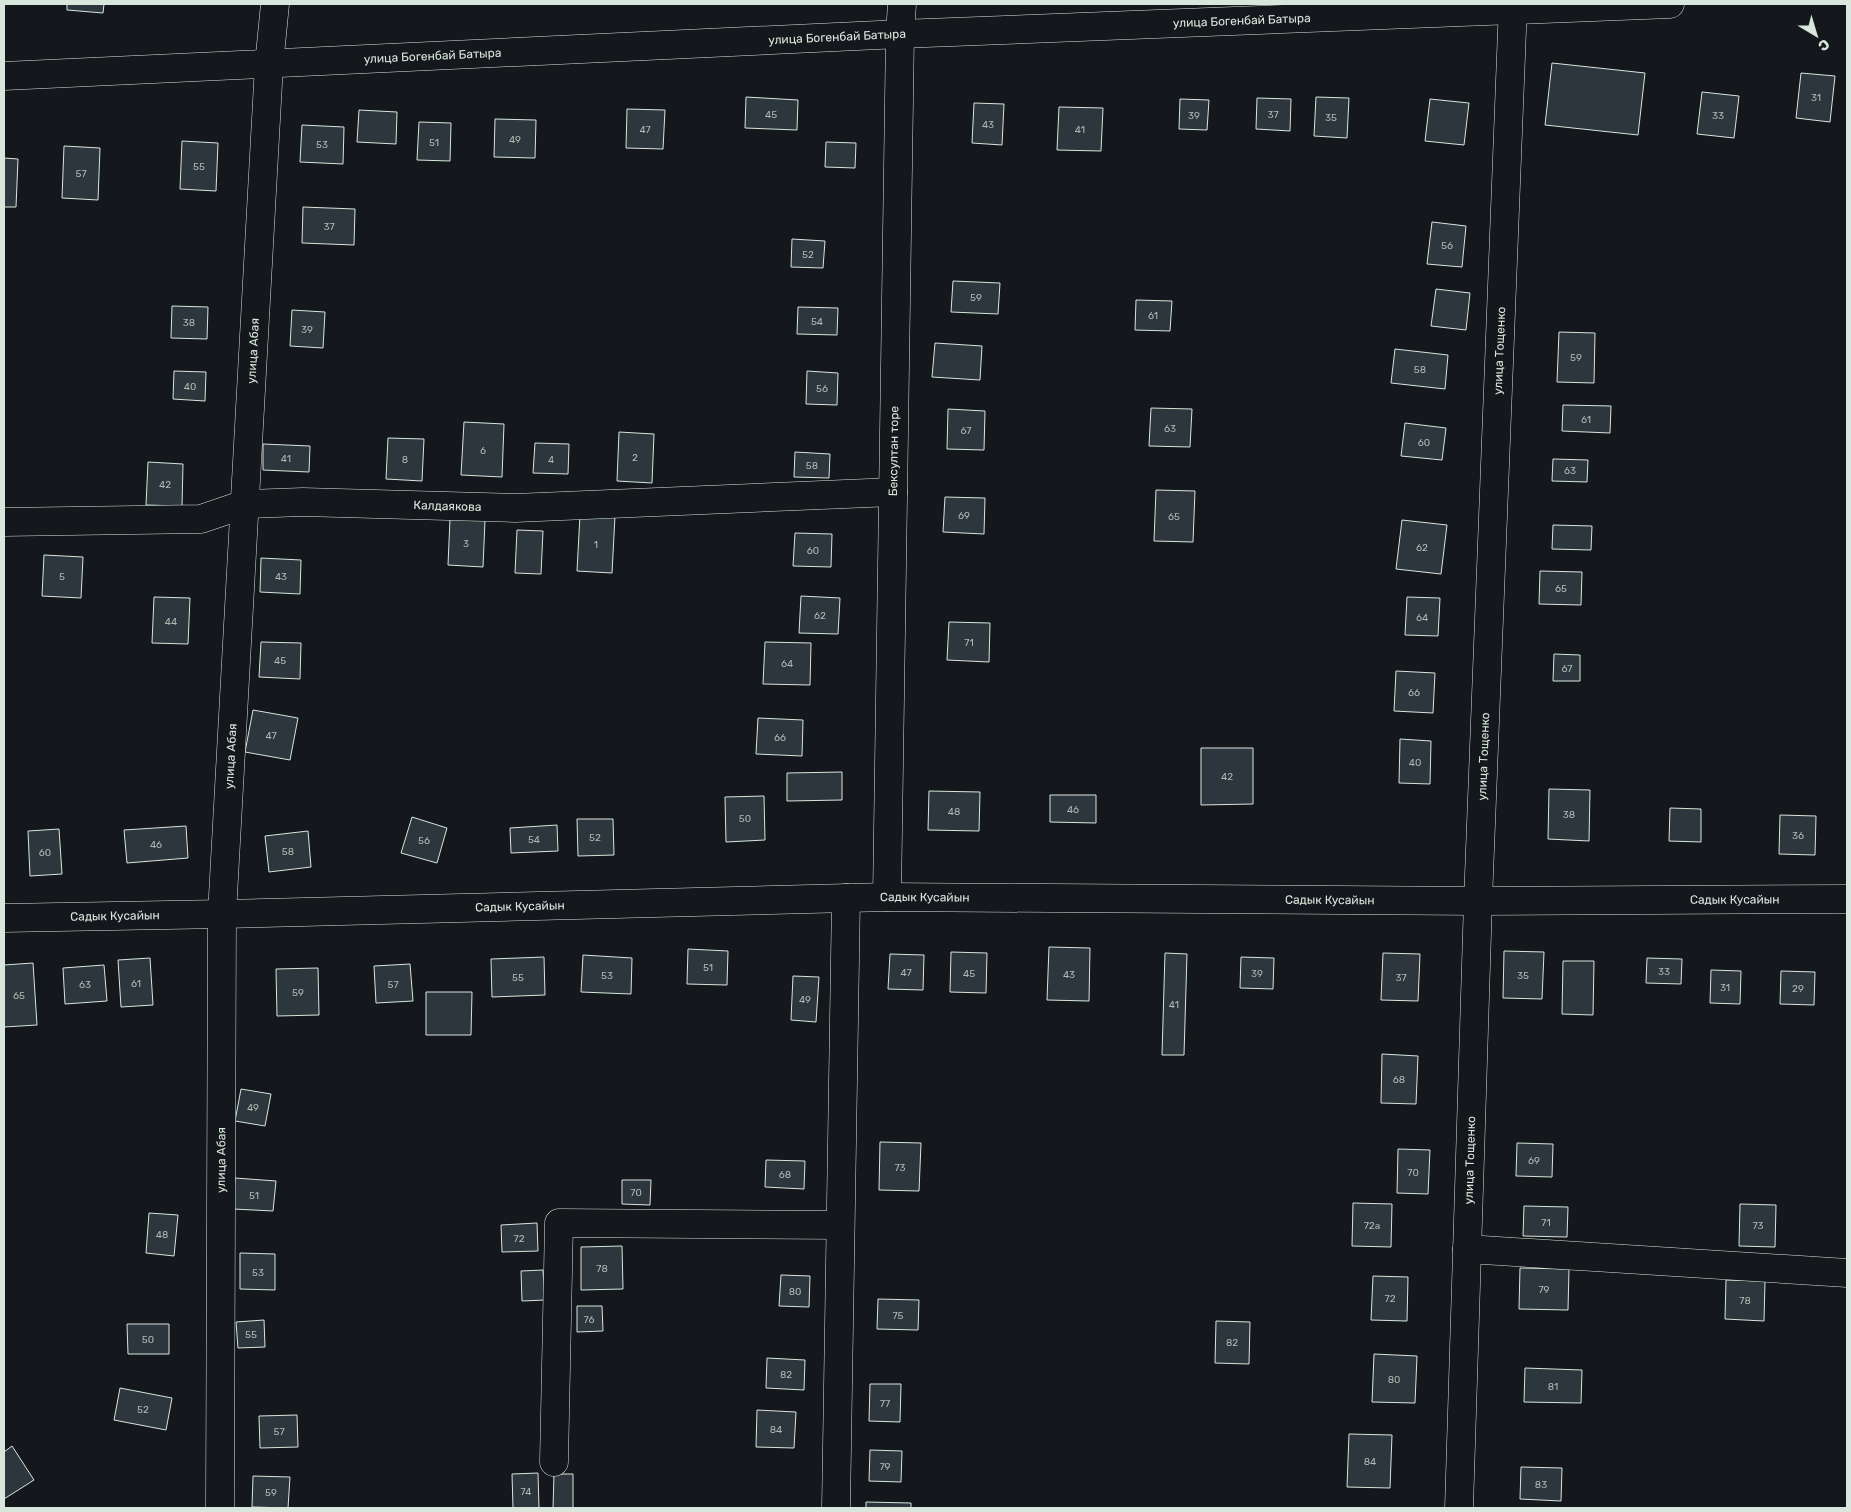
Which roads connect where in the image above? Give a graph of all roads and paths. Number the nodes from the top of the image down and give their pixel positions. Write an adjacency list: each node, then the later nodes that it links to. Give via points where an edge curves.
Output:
1 (275, 4): 6 (street, улица Абая)
2 (902, 4): 5 (street, Бексултан торе)
3 (1670, 4): 4 (street, улица Богенбай Батыра)
4 (1513, 6): 5 (street, улица Богенбай Батыра); 14 (street, улица Тощенко)
5 (900, 34): 6 (street, улица Богенбай Батыра); 8 (street, Бексултан торе)
6 (269, 65): 7 (street, улица Богенбай Батыра); 9 (street, улица Абая)
7 (4, 76)
8 (893, 492): 9 (street, Калдаякова, via 515,508 303,502); 11 (street, Бексултан торе)
9 (245, 504): 10 (street, Калдаякова, via 202,519); 15 (street, улица Абая)
10 (4, 522)
11 (887, 897): 12 (street, Садык Кусайын); 14 (street, Садык Кусайын)
12 (846, 898): 15 (street, Садык Кусайын); 17 (street)
13 (1847, 899): 14 (street, Садык Кусайын)
14 (1478, 901): 18 (street, улица Тощенко)
15 (222, 914): 16 (street, Садык Кусайын); 21 (street, улица Абая)
16 (4, 918)
17 (840, 1225): 20 (street, via 559,1223); 22 (street)
18 (1467, 1249): 19 (street); 23 (street, улица Тощенко)
19 (1847, 1273)
20 (554, 1462)
21 (220, 1508)
22 (836, 1508)
23 (1459, 1508)

